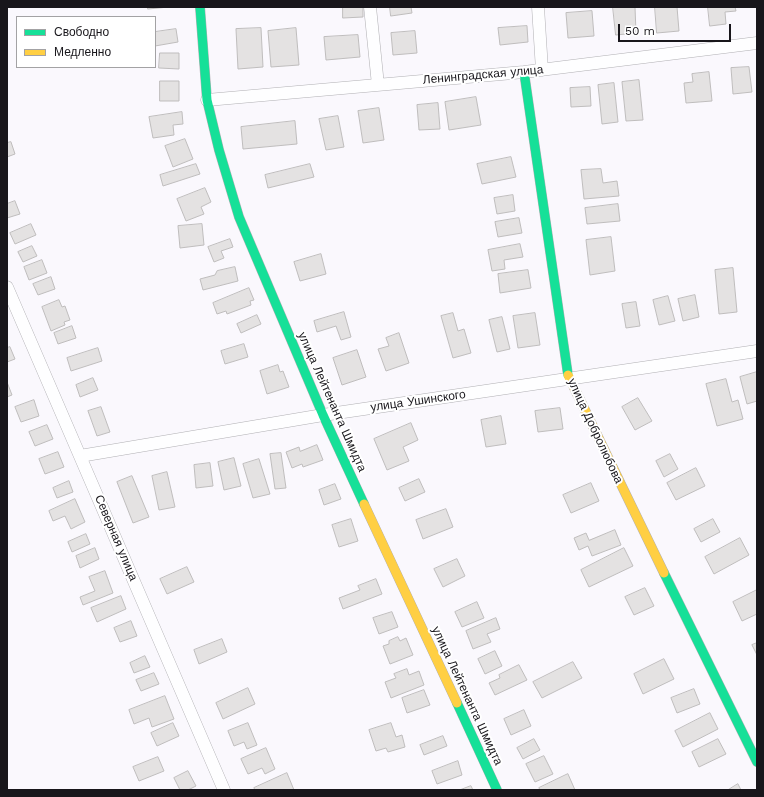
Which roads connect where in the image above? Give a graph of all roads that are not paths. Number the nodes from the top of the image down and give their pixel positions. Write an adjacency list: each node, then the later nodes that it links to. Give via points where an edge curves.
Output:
1 (200, 7): 8 (main road, улица Лейтенанта Шмидта)
2 (370, 7): 7 (street)
3 (538, 7): 5 (street)
4 (757, 43): 5 (street, Ленинградская улица)
5 (542, 70): 6 (street, Ленинградская улица)
6 (524, 72): 7 (street, Ленинградская улица); 11 (main road, улица Добролюбова)
7 (378, 85): 8 (street, Ленинградская улица)
8 (207, 100): 12 (main road, улица Лейтенанта Шмидта, via 239,217)
9 (7, 287): 13 (street, Северная улица)
10 (757, 351): 11 (street, улица Ушинского)
11 (569, 379): 12 (street, улица Ушинского); 14 (main road, улица Добролюбова)
12 (323, 415): 13 (street, улица Ушинского); 16 (main road, улица Лейтенанта Шмидта)
13 (80, 456): 15 (street, Северная улица)
14 (757, 762)
15 (224, 790)
16 (498, 790)

